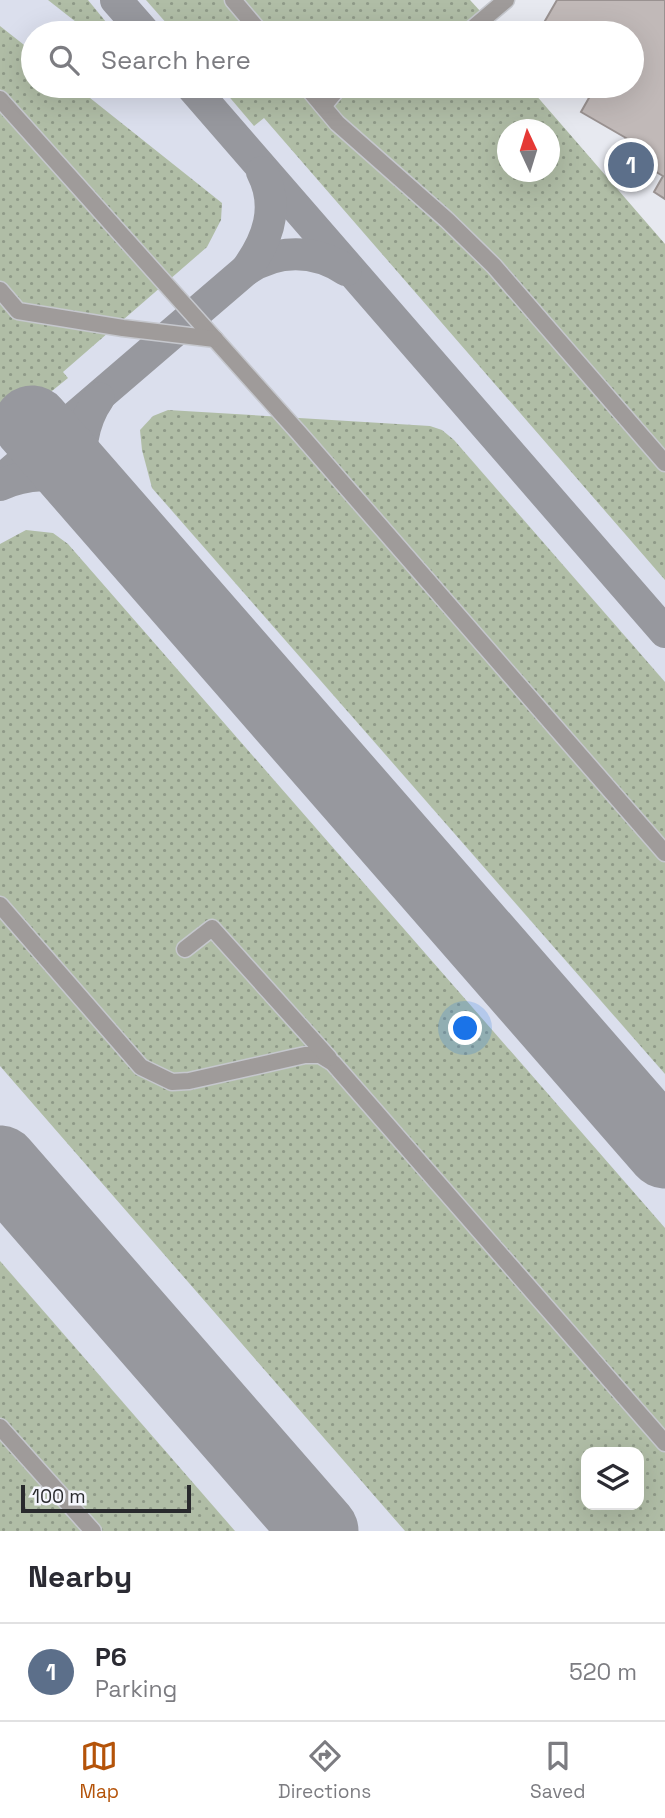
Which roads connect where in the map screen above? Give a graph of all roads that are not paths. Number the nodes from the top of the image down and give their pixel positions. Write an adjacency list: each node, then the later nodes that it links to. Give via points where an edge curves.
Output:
1 (233, 0): 3 (lane)
2 (506, 0): 4 (lane)
3 (251, 21)
4 (481, 21)
5 (317, 98): 8 (lane)
6 (330, 98): 8 (lane)
7 (0, 99): 10 (lane)
8 (324, 106): 11 (lane, via 494,266)
9 (0, 290): 10 (lane, via 18,311)
10 (215, 339): 12 (lane)
11 (665, 463)
12 (665, 853)
13 (0, 905): 15 (lane, via 141,1067 172,1082 305,1055 320,1055)
14 (185, 949): 15 (lane, via 212,928)
15 (333, 1063): 17 (lane)
16 (0, 1427): 18 (lane)
17 (665, 1443)
18 (93, 1531)

